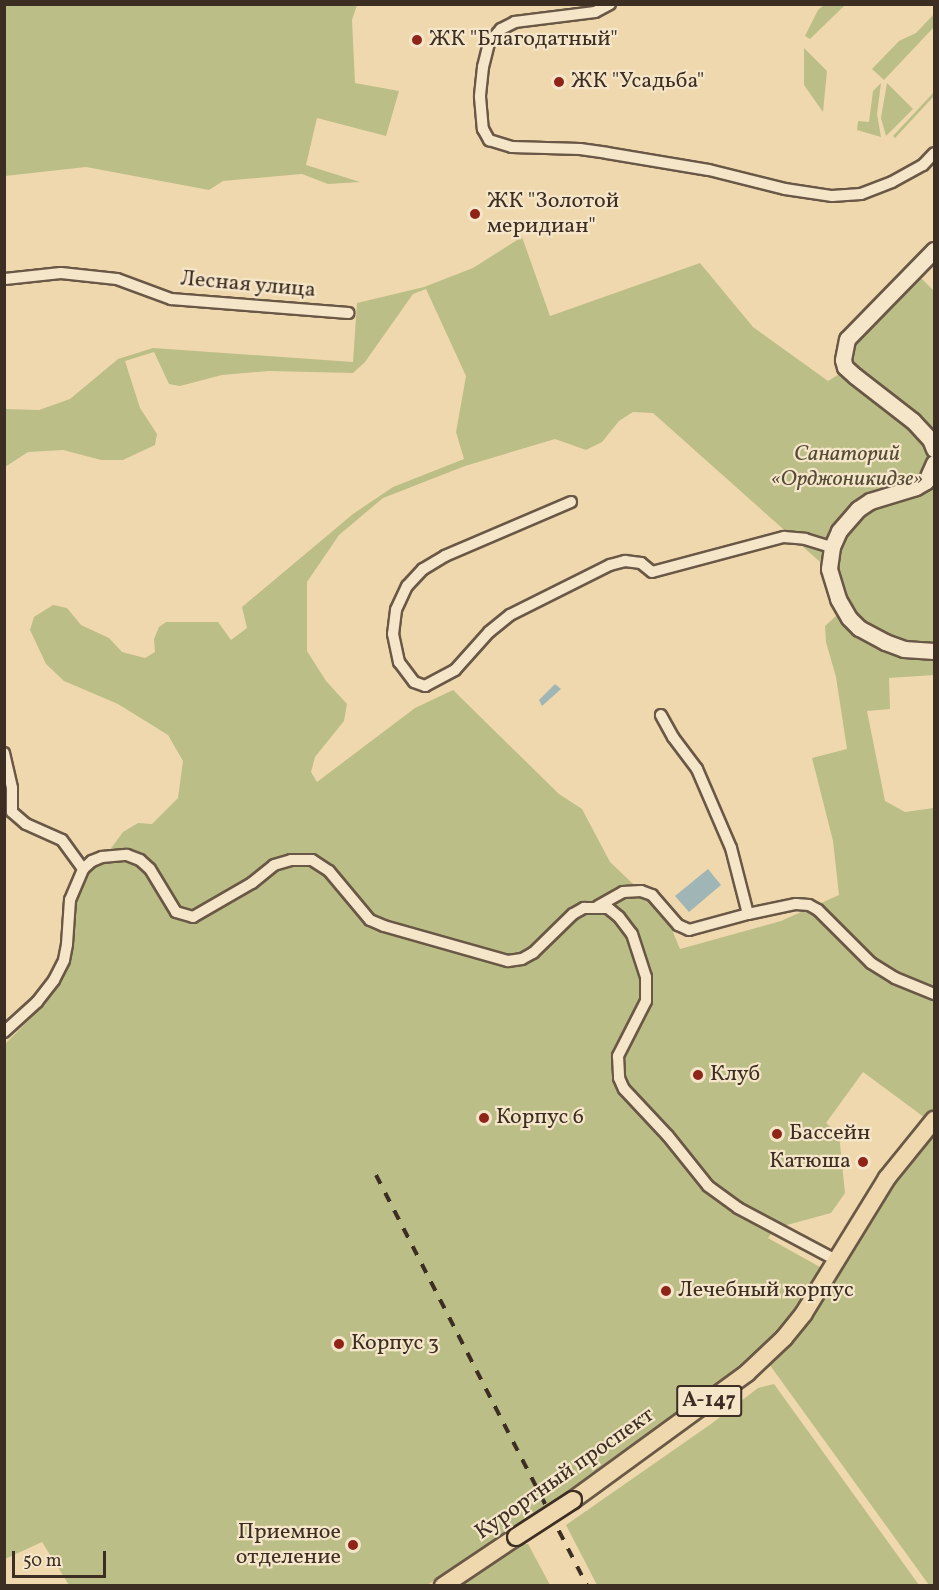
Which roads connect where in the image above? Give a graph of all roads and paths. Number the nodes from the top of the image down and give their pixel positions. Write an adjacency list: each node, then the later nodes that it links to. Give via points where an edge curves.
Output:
1 (610, 4): 2 (street, via 595,12 515,22 501,29 489,43 480,97 483,129 489,140 512,147 579,149 710,170 832,196 861,194 892,183 923,165)
2 (934, 153)
3 (934, 250): 7 (street, via 847,339 843,360 855,376 913,421)
4 (5, 278): 5 (street, Лесная улица); 6 (street, Лесная улица, via 61,273 117,279 171,299)
5 (4, 291)
6 (348, 313)
7 (934, 449)
8 (934, 463): 10 (street, via 926,481 858,509 839,531)
9 (571, 502): 10 (street, via 445,556 423,569 407,586 396,610 393,634 399,662 414,682 425,686 455,670 489,632 520,610 625,561 641,563 652,572 784,537)
10 (832, 547): 11 (street, via 829,569 838,599 849,618 885,642 904,649)
11 (934, 651)
12 (661, 715): 16 (street, via 697,769 731,848)
13 (4, 753): 14 (street, via 12,788 12,812 26,824 62,840)
14 (83, 869): 15 (street, via 92,861 113,855 140,860 150,869 176,912 193,917 252,883 274,865 312,860 329,871 370,920 508,961 533,953 573,914); 18 (street, via 70,900 64,960 38,1002)
15 (598, 906): 16 (street, via 623,892 641,891 652,895 678,925 689,930); 20 (street, via 620,917 632,934 646,977 646,1001 618,1056 624,1089 708,1186 738,1208)
16 (748, 914): 17 (street, via 809,905 871,963)
17 (934, 994)
18 (4, 1032)
19 (934, 1120): 20 (main road, Курортный проспект / А-147, via 887,1178)
20 (836, 1260): 21 (main road, Курортный проспект / А-147, bridge, via 804,1313 747,1373 573,1500)
21 (443, 1586)

